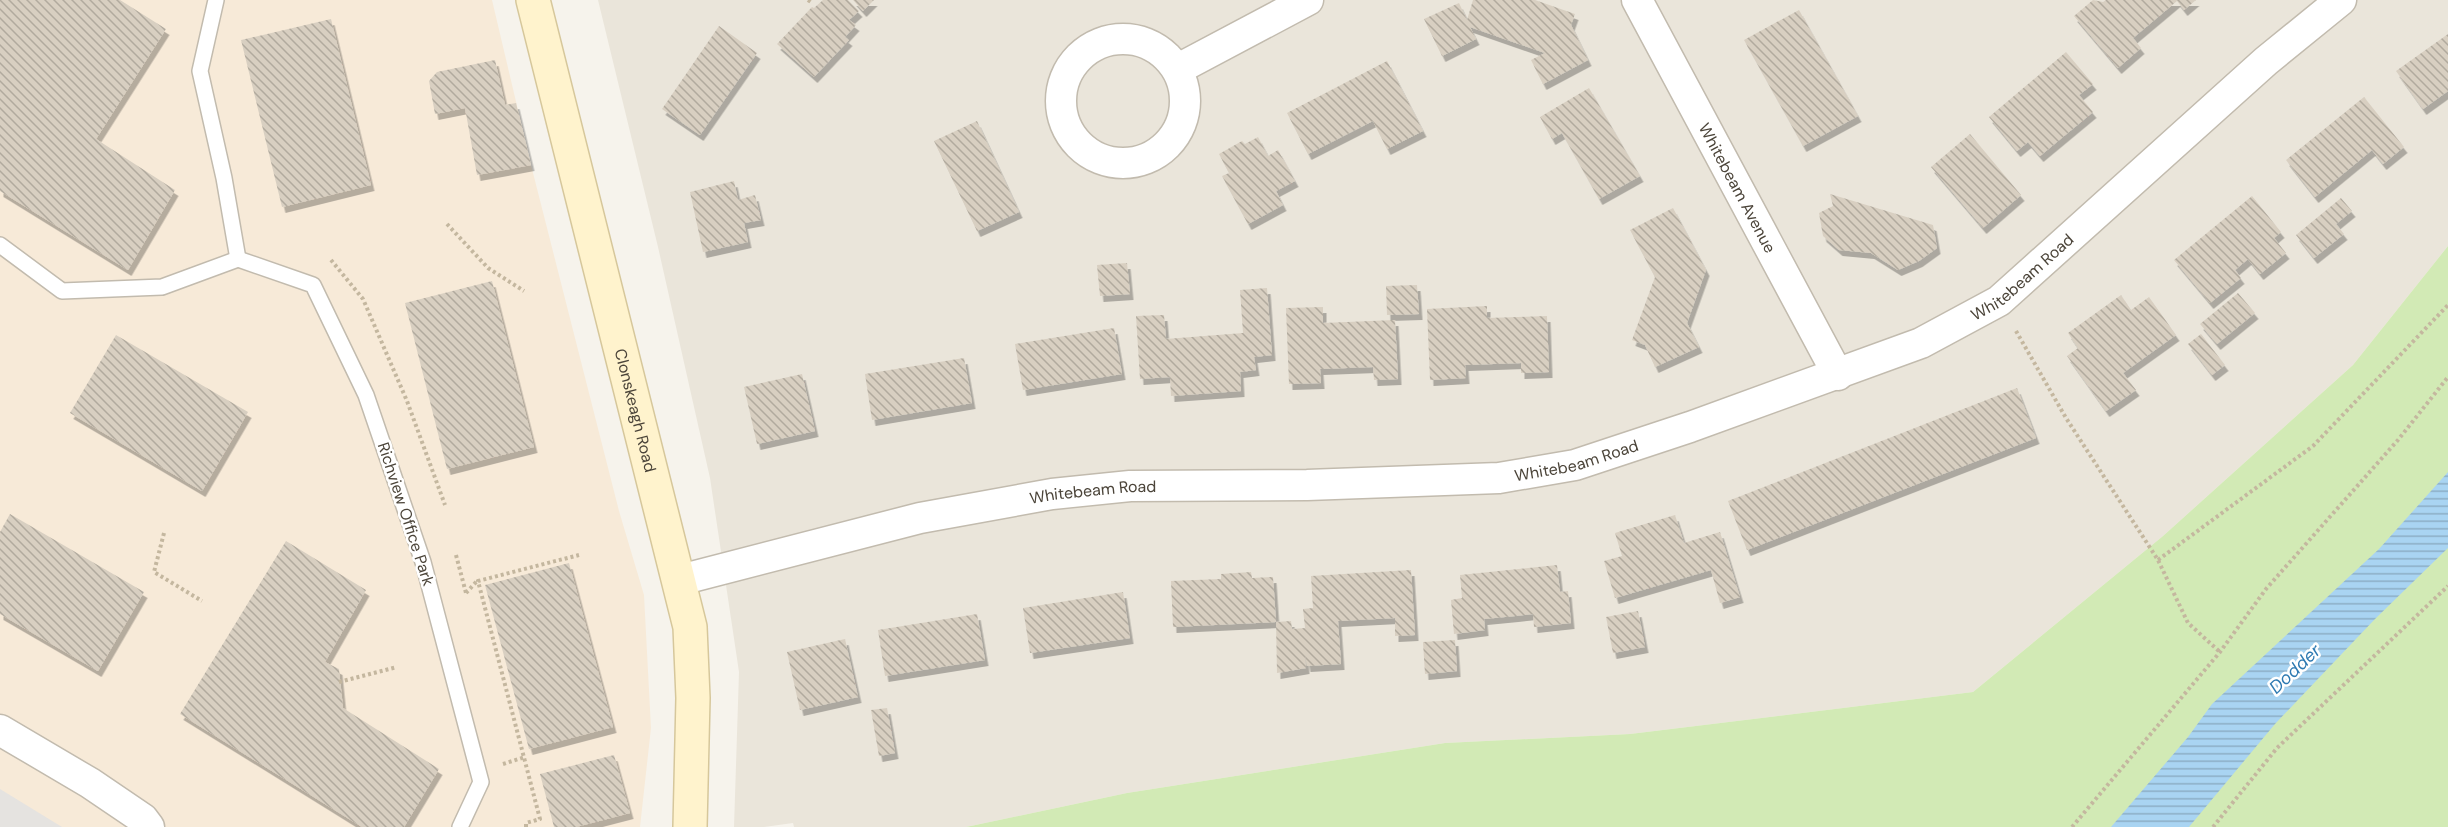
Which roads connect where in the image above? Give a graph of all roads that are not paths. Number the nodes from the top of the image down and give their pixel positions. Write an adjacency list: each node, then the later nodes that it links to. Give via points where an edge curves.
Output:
1 (216, 0): 8 (lane, via 200,71)
2 (533, 0): 10 (main road, Clonskeagh Road)
3 (1308, 0): 6 (street)
4 (1637, 0): 9 (street, Whitebeam Avenue)
5 (2341, 0): 9 (street, Whitebeam Road, via 2266,61 1999,301 1921,343)
6 (1178, 69): 6 (street, via 1186,99 1177,134 1150,158 1114,164 1077,146 1068,134 1059,103 1067,70 1090,46 1124,37 1155,46)
7 (0, 245): 8 (lane, via 62,291 162,287)
8 (238, 259): 13 (lane, Richview Office Park, via 313,285 366,395 420,552 481,782)
9 (1838, 375): 10 (street, Whitebeam Road, via 1568,466 1489,479 1130,486 1052,494 920,518)
10 (680, 580): 14 (main road, Clonskeagh Road, via 690,627 693,698)
11 (0, 730): 12 (street, via 90,783)
12 (149, 827)
13 (460, 827)
14 (690, 827)

